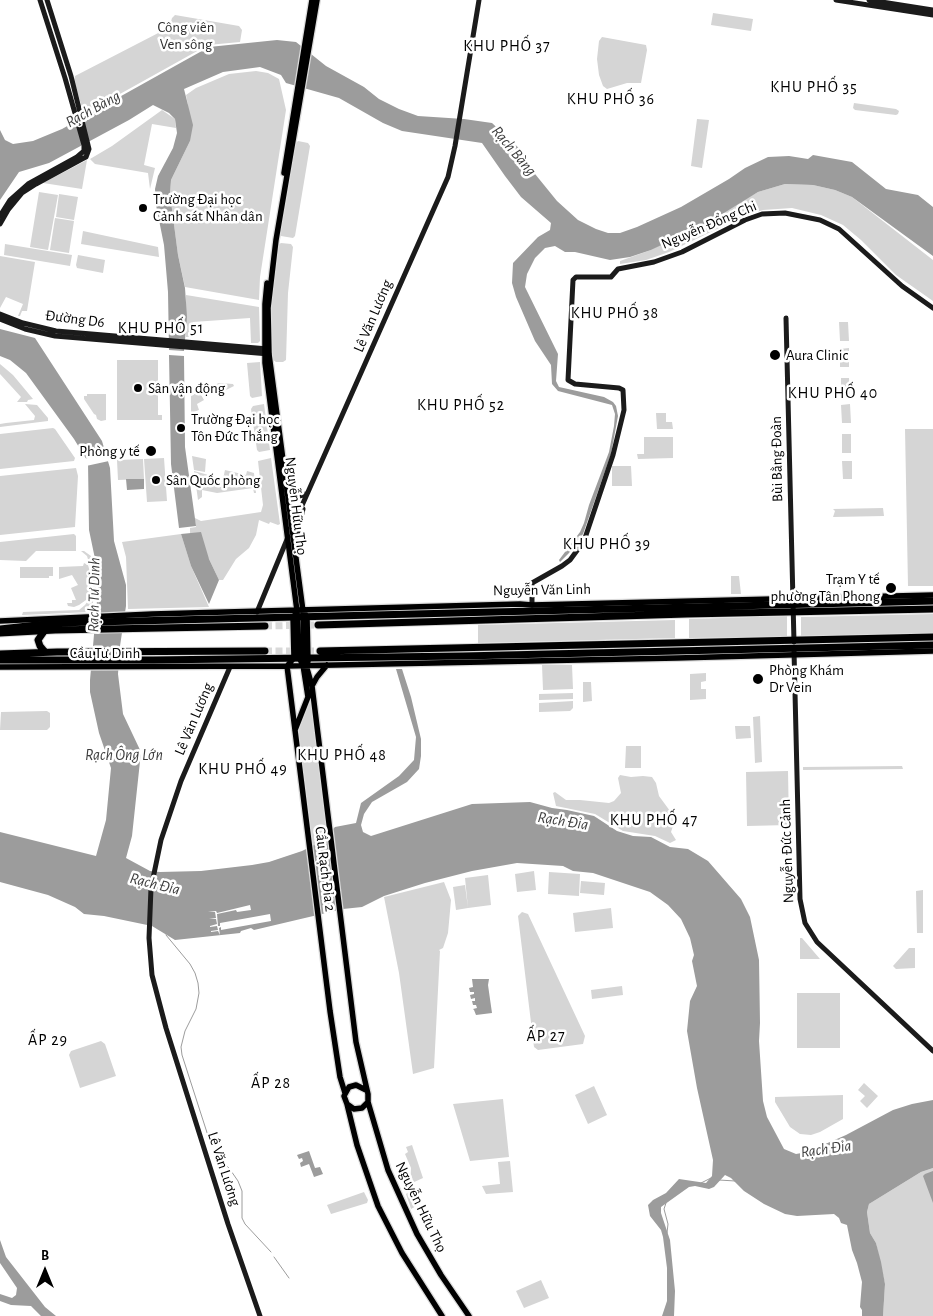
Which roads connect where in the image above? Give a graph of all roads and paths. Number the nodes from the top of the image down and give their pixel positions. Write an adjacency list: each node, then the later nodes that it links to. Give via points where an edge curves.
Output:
1 (312, 0): 11 (main road)
2 (317, 0): 11 (main road)
3 (479, 0): 23 (street, Lê Văn Lương, via 448,177)
4 (836, 0): 7 (street)
5 (869, 0): 9 (street)
6 (40, 2): 8 (street); 12 (street)
7 (862, 2): 10 (street)
8 (47, 3): 12 (street, via 71,76)
9 (933, 10)
10 (933, 15)
11 (310, 30): 21 (main road, Nguyễn Hữu Thọ, via 266,285)
12 (78, 112): 13 (street, via 84,151)
13 (53, 171): 14 (street, via 17,193); 15 (street, via 22,193)
14 (0, 216)
15 (0, 224)
16 (933, 308): 31 (street, Nguyễn Đổng Chi, via 893,278 838,229 820,220 785,213 762,214 682,252 618,269 611,277 576,277 573,280 568,380 575,384 623,390 624,410 613,455 584,541 570,560 532,583)
17 (0, 314): 20 (street, Đường D6)
18 (786, 318): 30 (street, Bùi Bằng Đoàn)
19 (0, 319): 20 (street, Đường D6, via 25,329)
20 (56, 333): 21 (street, Đường D6)
21 (267, 351): 22 (main road, Nguyễn Hữu Thọ); 25 (main road, Nguyễn Hữu Thọ)
22 (286, 490): 23 (street, via 296,497); 24 (main road, Nguyễn Hữu Thọ)
23 (307, 494): 24 (street, Lê Văn Lương); 26 (street, Lê Văn Lương)
24 (292, 528): 26 (main road, Nguyễn Hữu Thọ)
25 (288, 536): 33 (street); 34 (main road, Nguyễn Hữu Thọ)
26 (294, 545): 34 (main road, Nguyễn Hữu Thọ)
27 (933, 595): 28 (main road, Nguyễn Văn Linh)
28 (905, 598): 29 (highway, Nguyễn Văn Linh); 30 (highway, Nguyễn Văn Linh)
29 (933, 600)
30 (793, 605): 31 (highway, Nguyễn Văn Linh); 32 (highway, Nguyễn Văn Linh); 37 (highway, Nguyễn Văn Linh); 43 (street, Bùi Bằng Đoàn)
31 (532, 608): 34 (highway, Nguyễn Văn Linh)
32 (933, 609)
33 (257, 612): 34 (main road, Nguyễn Văn Linh); 35 (main road, Nguyễn Văn Linh)
34 (300, 615): 35 (highway, Nguyễn Văn Linh); 51 (main road, Nguyễn Hữu Thọ); 51 (main road, Nguyễn Hữu Thọ)
35 (152, 621): 36 (highway, Cầu Tư Dinh); 38 (highway)
36 (55, 623): 39 (highway); 40 (highway)
37 (318, 625)
38 (265, 626)
39 (1, 628): 40 (highway)
40 (45, 630): 47 (highway, via 38,640)
41 (933, 637): 43 (highway)
42 (933, 644): 43 (highway)
43 (794, 648): 44 (highway); 46 (main road); 48 (highway); 61 (street, Nguyễn Đức Cảnh, via 800,899 805,923 817,942)
44 (320, 650)
45 (265, 651): 50 (highway)
46 (933, 651)
47 (45, 652): 49 (highway); 50 (highway, Cầu Tư Dinh)
48 (578, 657): 51 (highway); 53 (main road)
49 (1, 659): 52 (highway)
50 (153, 660): 51 (highway); 52 (highway, Cầu Tư Dinh); 56 (main road)
51 (303, 661): 53 (main road); 54 (main road); 54 (main road); 57 (main road, Nguyễn Hữu Thọ); 58 (main road, Nguyễn Hữu Thọ, via 308,697)
52 (57, 664): 55 (main road)
53 (327, 665): 57 (main road)
54 (287, 666): 56 (main road); 58 (main road, Nguyễn Hữu Thọ)
55 (0, 667)
56 (230, 667): 66 (street, Lê Văn Lương, via 181,782 158,852 149,938 151,969 166,1028)
57 (312, 686): 59 (main road, Nguyễn Hữu Thọ)
58 (295, 730): 60 (main road, Nguyễn Hữu Thọ)
59 (325, 792): 62 (main road, Cầu Rạch Đỉa 2, via 356,1042)
60 (302, 795): 63 (main road, Cầu Rạch Đỉa 2, via 335,1045)
61 (933, 1051)
62 (366, 1090): 63 (main road, via 360,1085 353,1085); 64 (main road)
63 (345, 1093): 65 (main road)
64 (368, 1102): 65 (main road, via 358,1109); 68 (main road, Nguyễn Hữu Thọ, via 388,1170 417,1234)
65 (347, 1104): 67 (main road, via 357,1146 378,1206 402,1253)
66 (260, 1316)
67 (442, 1316)
68 (469, 1316)

